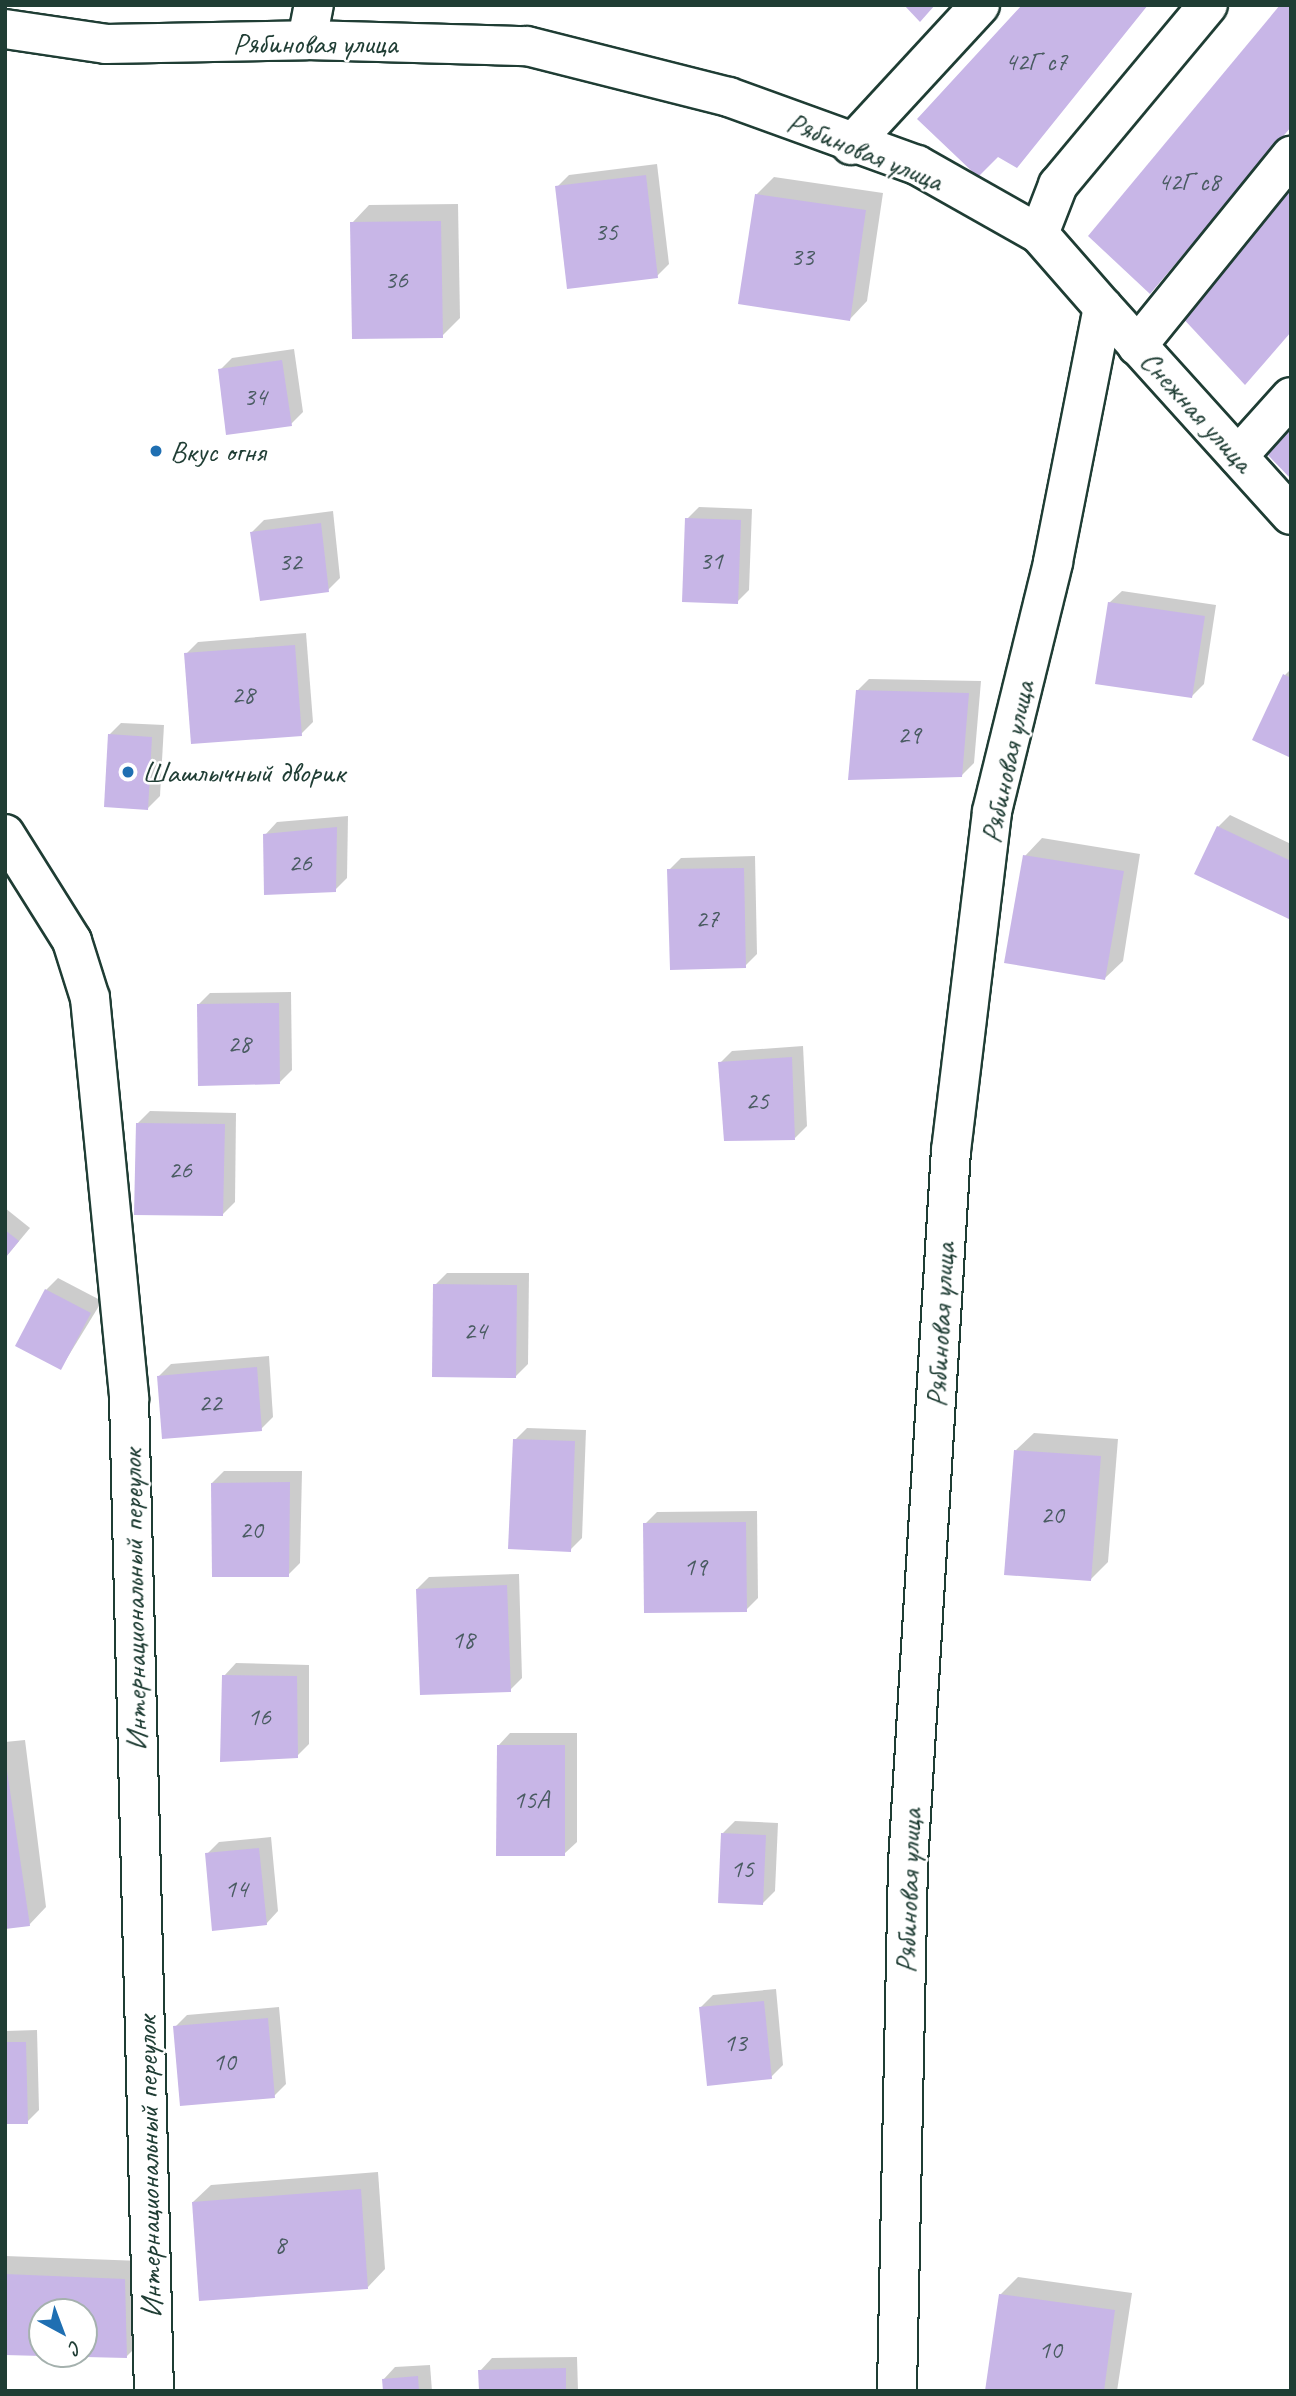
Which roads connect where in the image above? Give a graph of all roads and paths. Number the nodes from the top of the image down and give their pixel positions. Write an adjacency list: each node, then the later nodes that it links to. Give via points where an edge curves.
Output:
1 (980, 5): 5 (street)
2 (1208, 5): 7 (street, via 1058,185)
3 (310, 23): 4 (street, Рябиновая улица, via 106,44); 5 (street, Рябиновая улица, via 527,46 729,97)
4 (5, 29)
5 (851, 145): 7 (street, Рябиновая улица, via 917,165)
6 (1291, 156): 9 (street)
7 (1039, 234): 8 (street, Рябиновая улица)
8 (1103, 307): 9 (street, Снежная улица); 15 (street, Рябиновая улица, via 1053,563 992,812 951,1150 908,1864)
9 (1137, 346): 11 (street, Снежная улица)
10 (1291, 397): 11 (street)
11 (1238, 456): 12 (street, Снежная улица)
12 (1291, 515)
13 (5, 834): 14 (street, Интернациональный переулок, via 72,941 90,998 127,1370)
14 (154, 2391)
15 (897, 2391)

